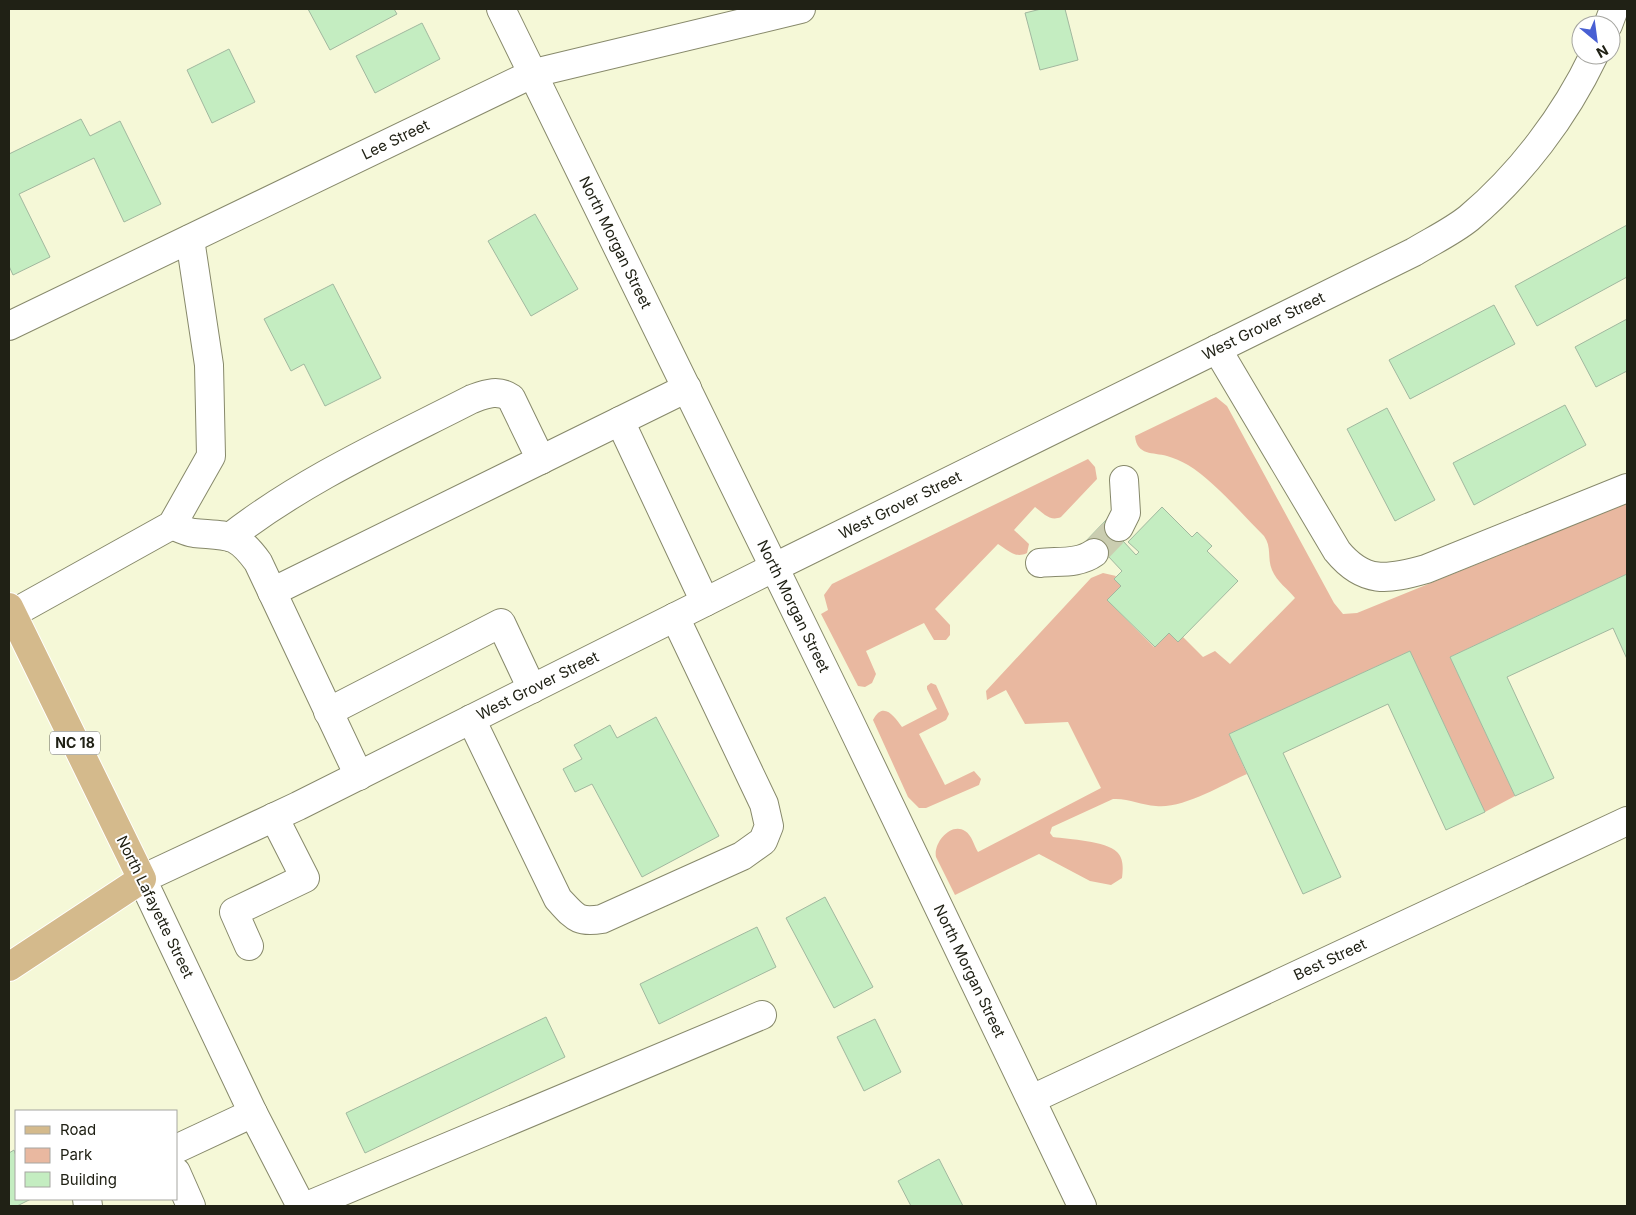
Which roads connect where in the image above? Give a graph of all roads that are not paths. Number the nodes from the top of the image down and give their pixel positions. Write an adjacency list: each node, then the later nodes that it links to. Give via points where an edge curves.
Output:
1 (501, 9): 4 (street, North Morgan Street)
2 (801, 9): 4 (street, Lee Street)
3 (1589, 65): 7 (street, West Grover Street, via 1578,89 1539,143 1498,191 1468,219 1414,252)
4 (534, 73): 5 (street, Lee Street); 8 (street, North Morgan Street)
5 (190, 239): 6 (street, Lee Street); 13 (street, via 209,366 211,456)
6 (9, 326)
7 (1216, 349): 12 (street, via 1336,551 1358,572 1391,577 1426,569); 18 (street, West Grover Street)
8 (687, 388): 9 (street); 18 (street, North Morgan Street)
9 (620, 422): 10 (street); 20 (street)
10 (542, 460): 15 (street, via 511,398 505,394 487,393 337,469); 19 (street)
11 (1124, 480): 14 (street, via 1126,512)
12 (1627, 488)
13 (172, 525): 15 (street, via 193,533 212,532); 21 (street)
14 (1119, 527)
15 (230, 537): 19 (street, via 246,546 258,562)
16 (1094, 553): 17 (street, via 1078,560)
17 (1040, 563)
18 (774, 567): 20 (street, West Grover Street); 33 (street, North Morgan Street)
19 (272, 592): 24 (street)
20 (705, 602): 22 (street, West Grover Street)
21 (10, 610): 29 (main road, North Lafayette Street / NC 18)
22 (675, 617): 23 (street, West Grover Street); 25 (street, via 764,804 769,826 763,841 742,856 602,919 585,921 572,914 558,899)
23 (532, 689): 24 (street, via 500,624); 25 (street, West Grover Street)
24 (328, 712): 26 (street)
25 (471, 719): 26 (street, West Grover Street)
26 (359, 776): 27 (street, West Grover Street)
27 (274, 817): 29 (street, West Grover Street); 30 (street, via 305,878 234,912)
28 (1627, 821): 33 (street, Best Street)
29 (142, 879): 31 (main road); 34 (street, North Lafayette Street)
30 (249, 946)
31 (9, 967)
32 (762, 1015): 39 (street)
33 (1032, 1099): 40 (street, North Morgan Street)
34 (253, 1113): 35 (street); 38 (street, North Lafayette Street)
35 (178, 1148)
36 (178, 1177): 37 (street)
37 (191, 1206)
38 (301, 1206)
39 (307, 1206)
40 (1082, 1206)

